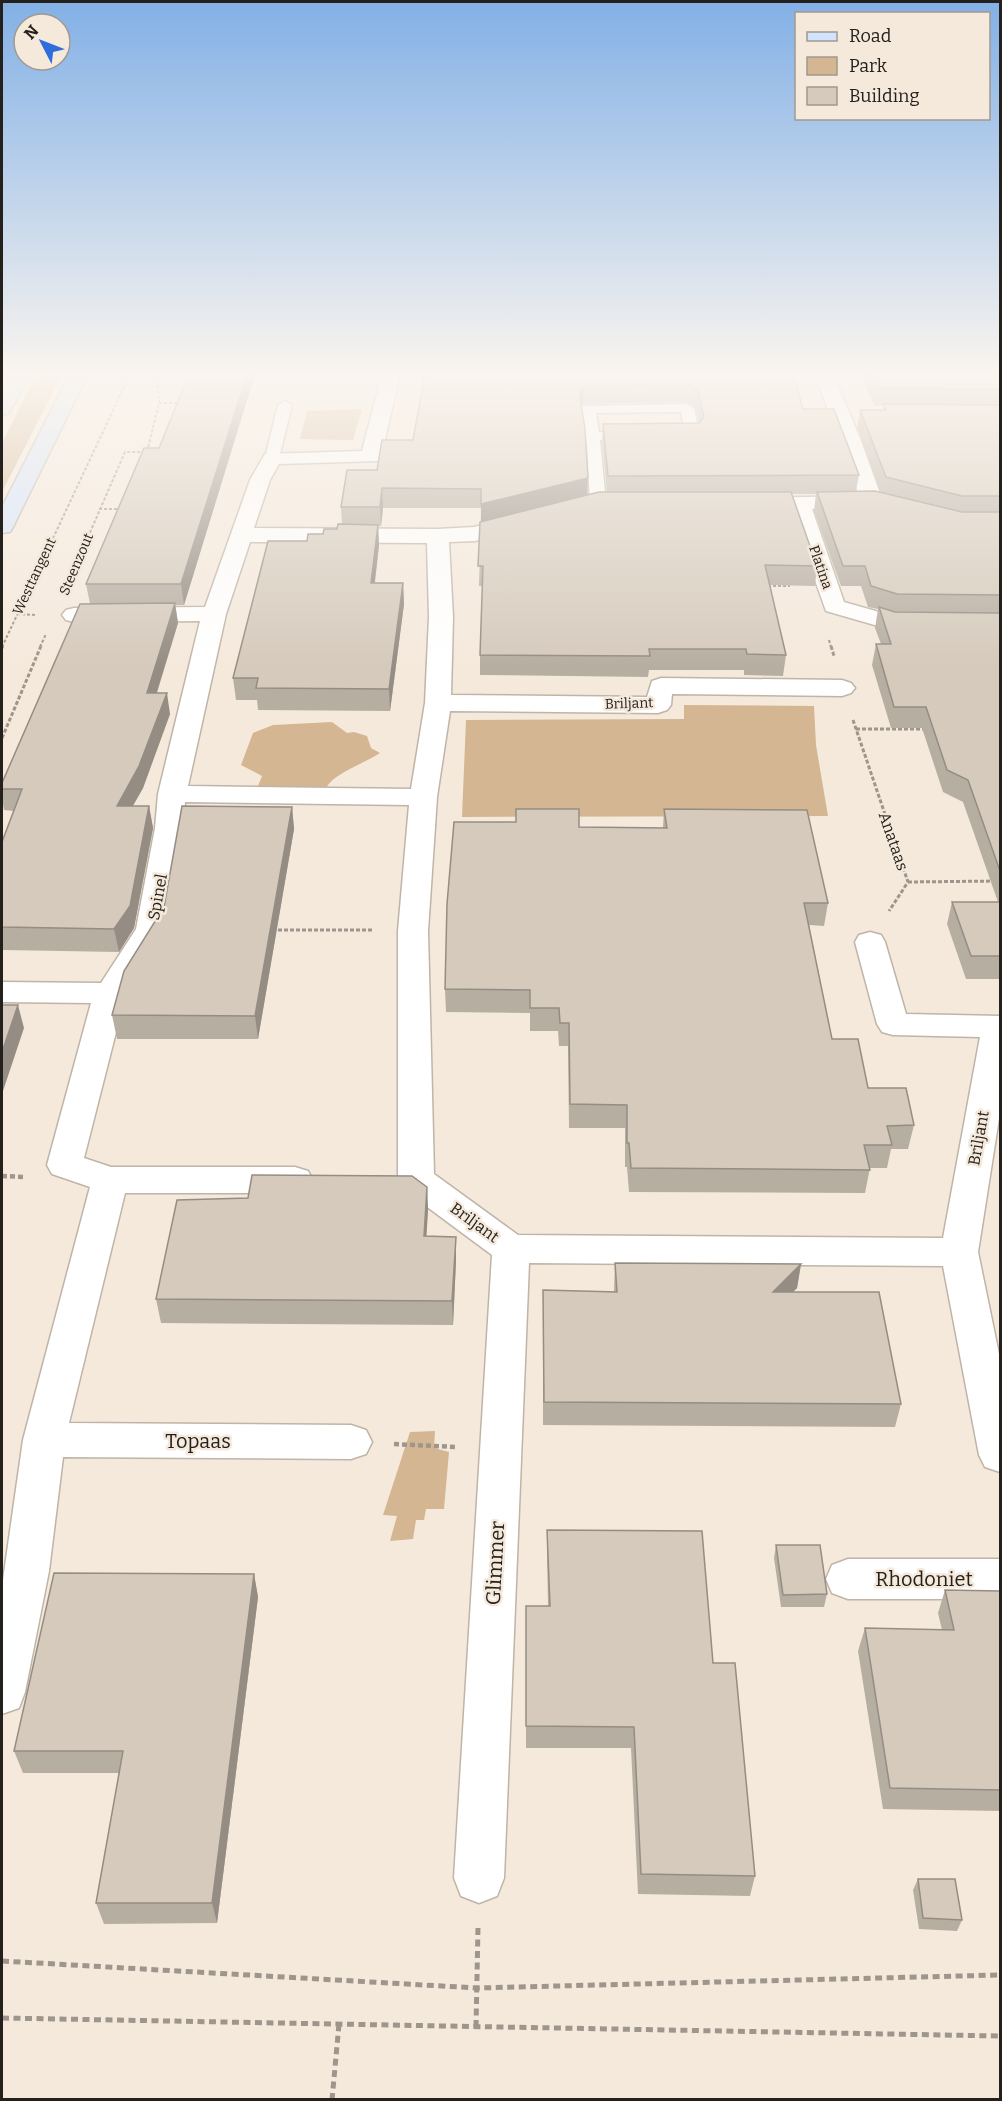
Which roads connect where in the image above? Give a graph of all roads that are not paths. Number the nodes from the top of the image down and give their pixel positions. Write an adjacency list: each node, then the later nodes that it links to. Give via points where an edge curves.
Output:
1 (30, 472): 13 (main road)
2 (264, 472): 14 (street, Spinel)
3 (595, 472): 6 (lane)
4 (861, 472): 5 (street)
5 (872, 502): 9 (street); 10 (street)
6 (598, 503): 7 (street); 11 (street)
7 (621, 503)
8 (728, 504): 9 (street)
9 (799, 504): 18 (street, Platina, via 837,601 934,606 943,624)
10 (894, 508)
11 (575, 509)
12 (542, 517): 15 (street, via 475,534)
13 (2, 527)
14 (243, 535): 15 (street); 16 (street, Spinel)
15 (438, 536): 20 (street)
16 (214, 614): 17 (street, Steenzout); 21 (street, Spinel)
17 (74, 615)
18 (1000, 624)
19 (842, 688): 20 (street, Briljant, via 661,686 658,705)
20 (438, 703): 22 (street)
21 (172, 794): 22 (street); 25 (street, Spinel, via 151,929)
22 (423, 797): 30 (street, via 413,931)
23 (870, 942): 26 (street, via 893,1024)
24 (2, 992): 25 (street)
25 (110, 993): 27 (street, Spinel, via 65,1165)
26 (999, 1027): 32 (street, Briljant)
27 (110, 1180): 28 (street, Spinel); 33 (street)
28 (322, 1180)
29 (381, 1180): 30 (street)
30 (416, 1180): 31 (street, Briljant)
31 (511, 1249): 32 (street, Briljant); 40 (street, Glimmer)
32 (959, 1252): 35 (street, Briljant)
33 (44, 1440): 34 (street, Topaas); 36 (street)
34 (351, 1442)
35 (1000, 1455)
36 (14, 1571): 39 (street)
37 (848, 1579): 38 (street, Rhodoniet)
38 (1000, 1579)
39 (2, 1692)
40 (479, 1878)

